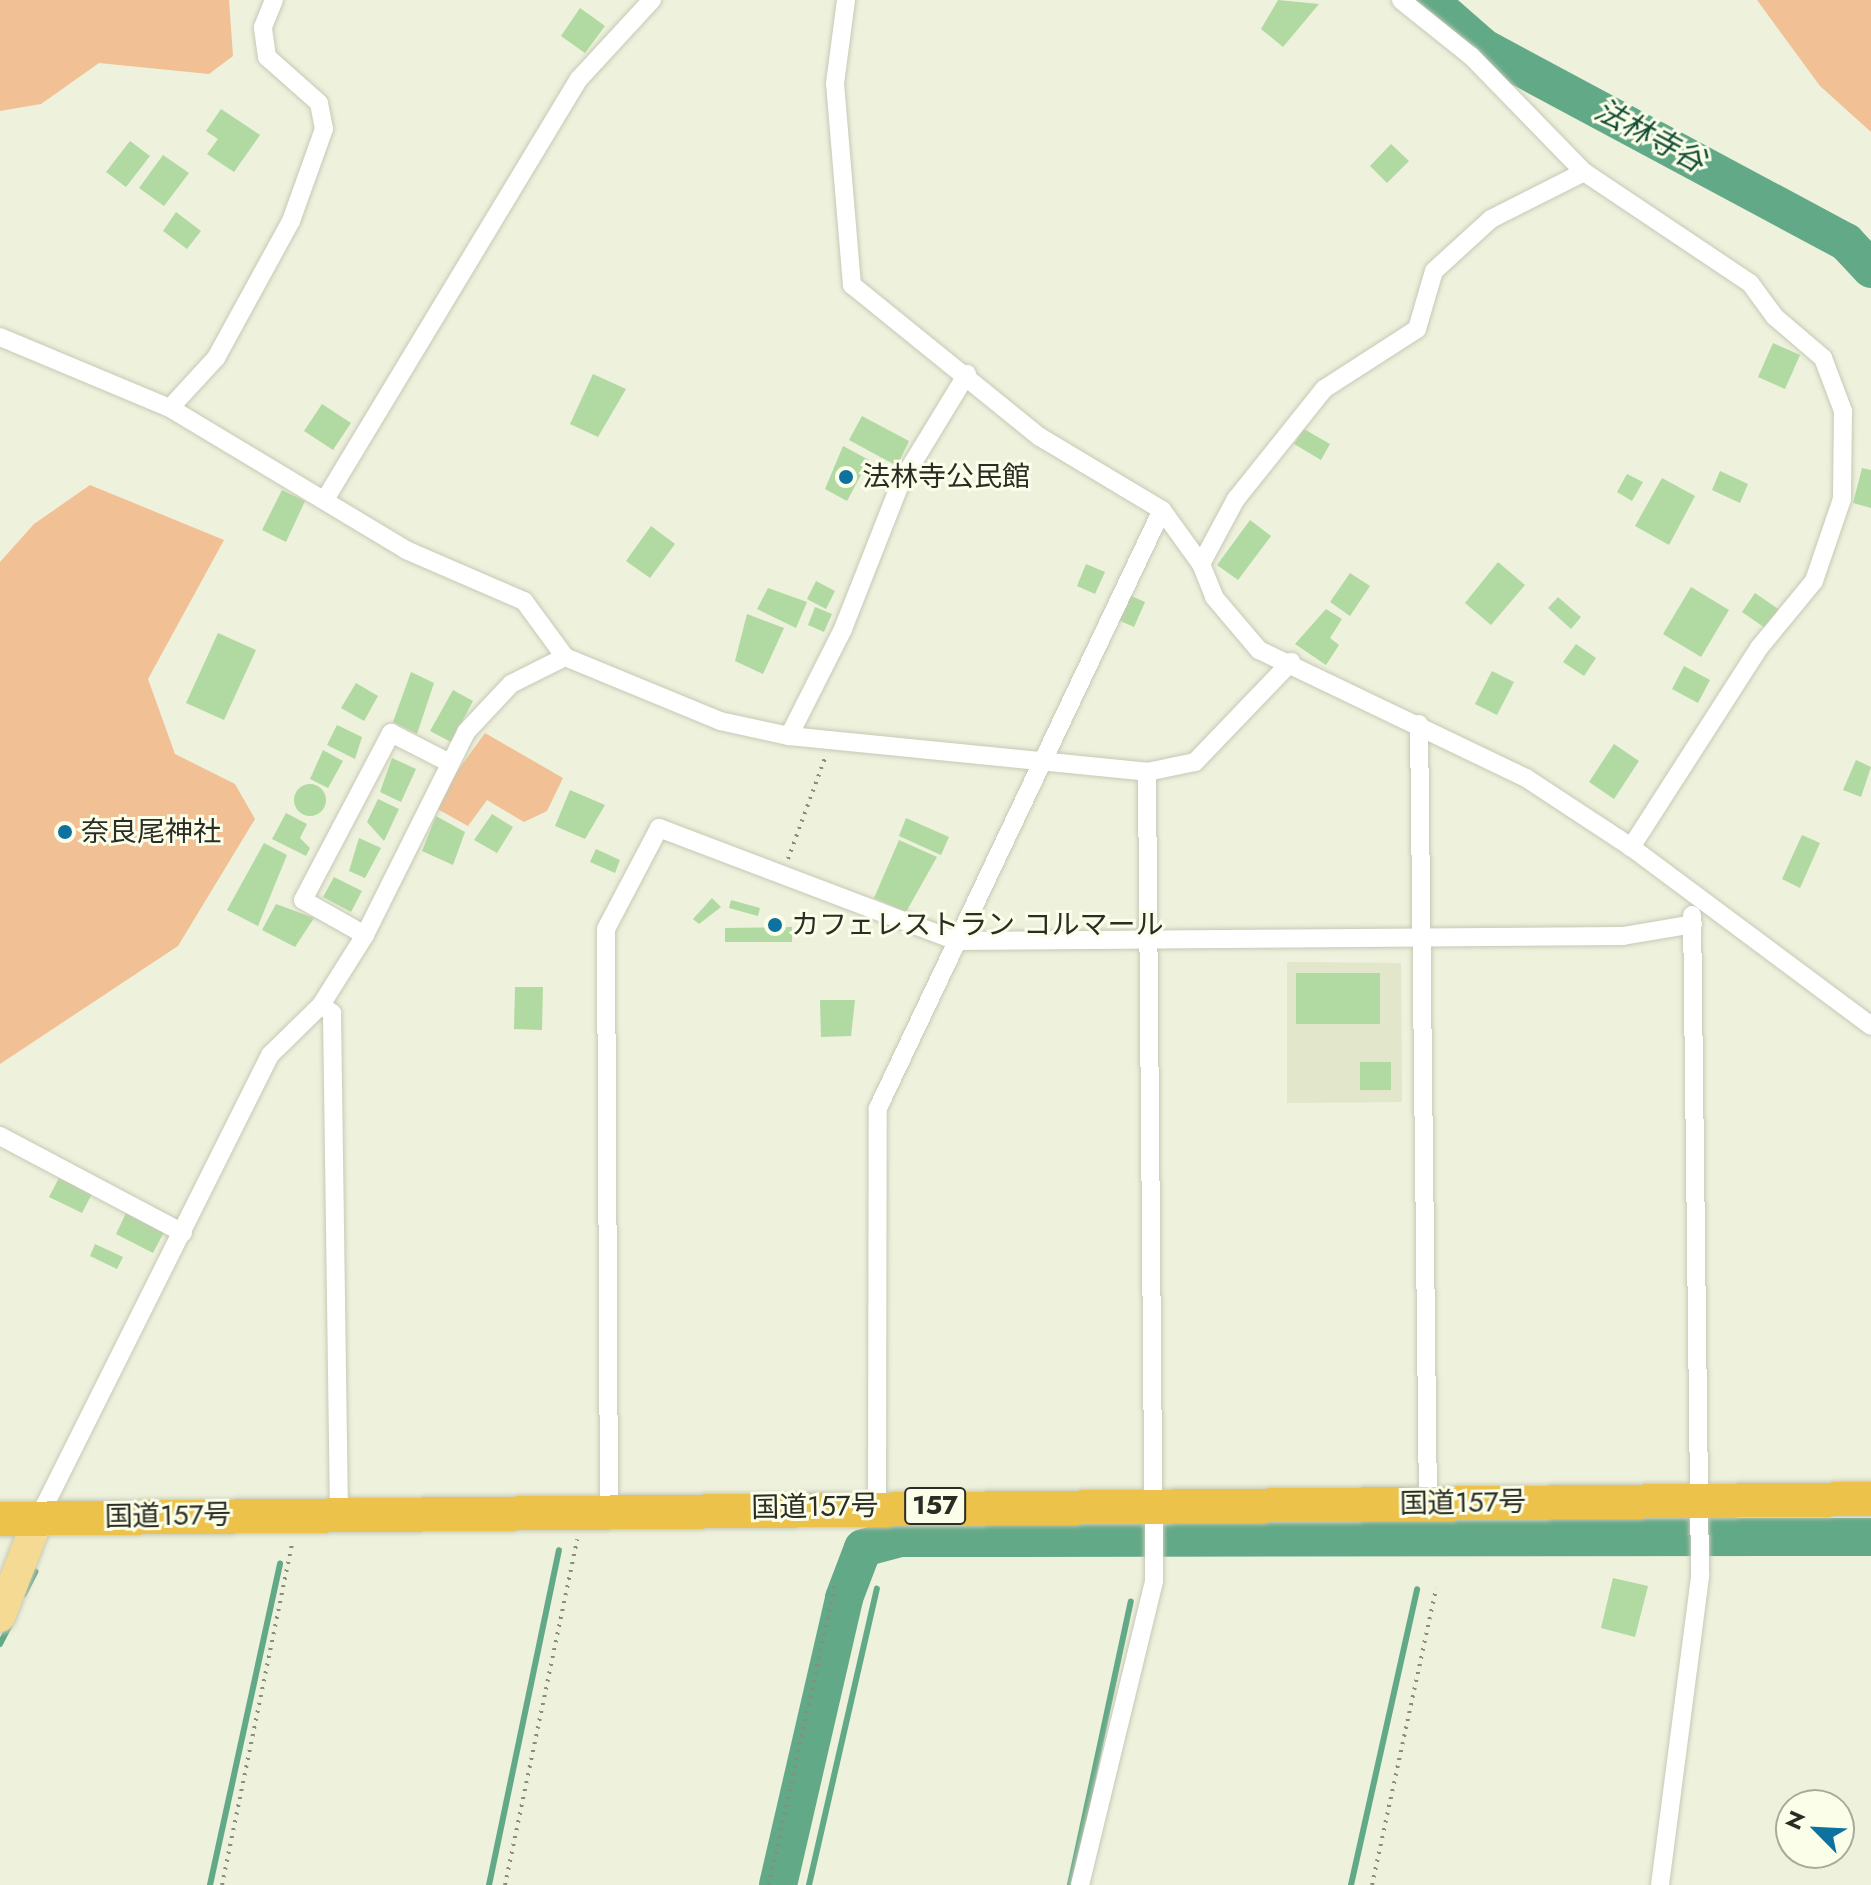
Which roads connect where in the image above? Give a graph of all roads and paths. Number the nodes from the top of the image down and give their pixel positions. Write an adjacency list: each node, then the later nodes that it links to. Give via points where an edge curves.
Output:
1 (274, 0): 8 (street, via 263,27 267,57 319,103 324,129 291,221 216,358)
2 (846, 0): 7 (street, via 835,83 852,285)
3 (1401, 0): 5 (street, via 1471,56)
4 (649, 1): 9 (street, via 579,79)
5 (1584, 172): 11 (street, via 1491,219 1434,271 1417,329 1324,389 1236,499); 20 (street, via 1750,283 1775,317 1823,358 1843,411 1842,499 1814,581 1759,648)
6 (0, 337): 8 (street)
7 (967, 374): 10 (street, via 1040,437); 15 (street, via 900,484 843,629)
8 (170, 408): 9 (street)
9 (326, 498): 12 (street, via 406,550 524,601)
10 (1162, 510): 11 (street); 18 (street)
11 (1201, 564): 13 (street, via 1214,597 1259,650)
12 (565, 657): 15 (street, via 720,721); 17 (street, via 511,684 466,732)
13 (1291, 662): 14 (street); 19 (street, via 1195,762)
14 (1419, 724): 20 (street, via 1526,778); 25 (street)
15 (789, 736): 16 (street)
16 (831, 741): 18 (street); 21 (path)
17 (450, 763): 24 (street); 24 (street, via 391,733 303,900)
18 (1037, 763): 19 (street); 26 (street)
19 (1147, 772): 27 (street)
20 (1631, 847): 22 (street)
21 (781, 879): 26 (street); 36 (street, via 659,828 606,929)
22 (1688, 892): 23 (street); 29 (street)
23 (1693, 924): 25 (street, via 1623,936); 33 (street)
24 (365, 935): 28 (street)
25 (1423, 938): 27 (street); 34 (street)
26 (956, 941): 27 (street); 35 (street, via 878,1108)
27 (1148, 944): 39 (street)
28 (321, 1005): 31 (street, via 270,1055); 37 (street, via 332,1013)
29 (1871, 1026)
30 (0, 1136): 31 (street)
31 (183, 1233): 41 (street)
32 (1871, 1499): 33 (highway, 国道157号 / 157)
33 (1702, 1500): 34 (highway, 国道157号 / 157); 50 (street, via 1700,1575)
34 (1428, 1504): 39 (highway, 国道157号 / 157)
35 (877, 1506): 36 (highway, 国道157号 / 157); 39 (highway, 国道157号 / 157)
36 (596, 1509): 37 (highway, 国道157号 / 157); 46 (path)
37 (339, 1512): 38 (highway, 国道157号 / 157)
38 (298, 1514): 41 (highway, 国道157号 / 157); 45 (path)
39 (1152, 1514): 48 (street, via 1154,1565)
40 (0, 1519): 41 (highway, 国道157号 / 157)
41 (38, 1519): 44 (main road)
42 (836, 1580): 47 (path)
43 (1436, 1588): 49 (path)
44 (0, 1617)
45 (222, 1885)
46 (505, 1885)
47 (769, 1885)
48 (1080, 1885)
49 (1372, 1885)
50 (1660, 1885)

